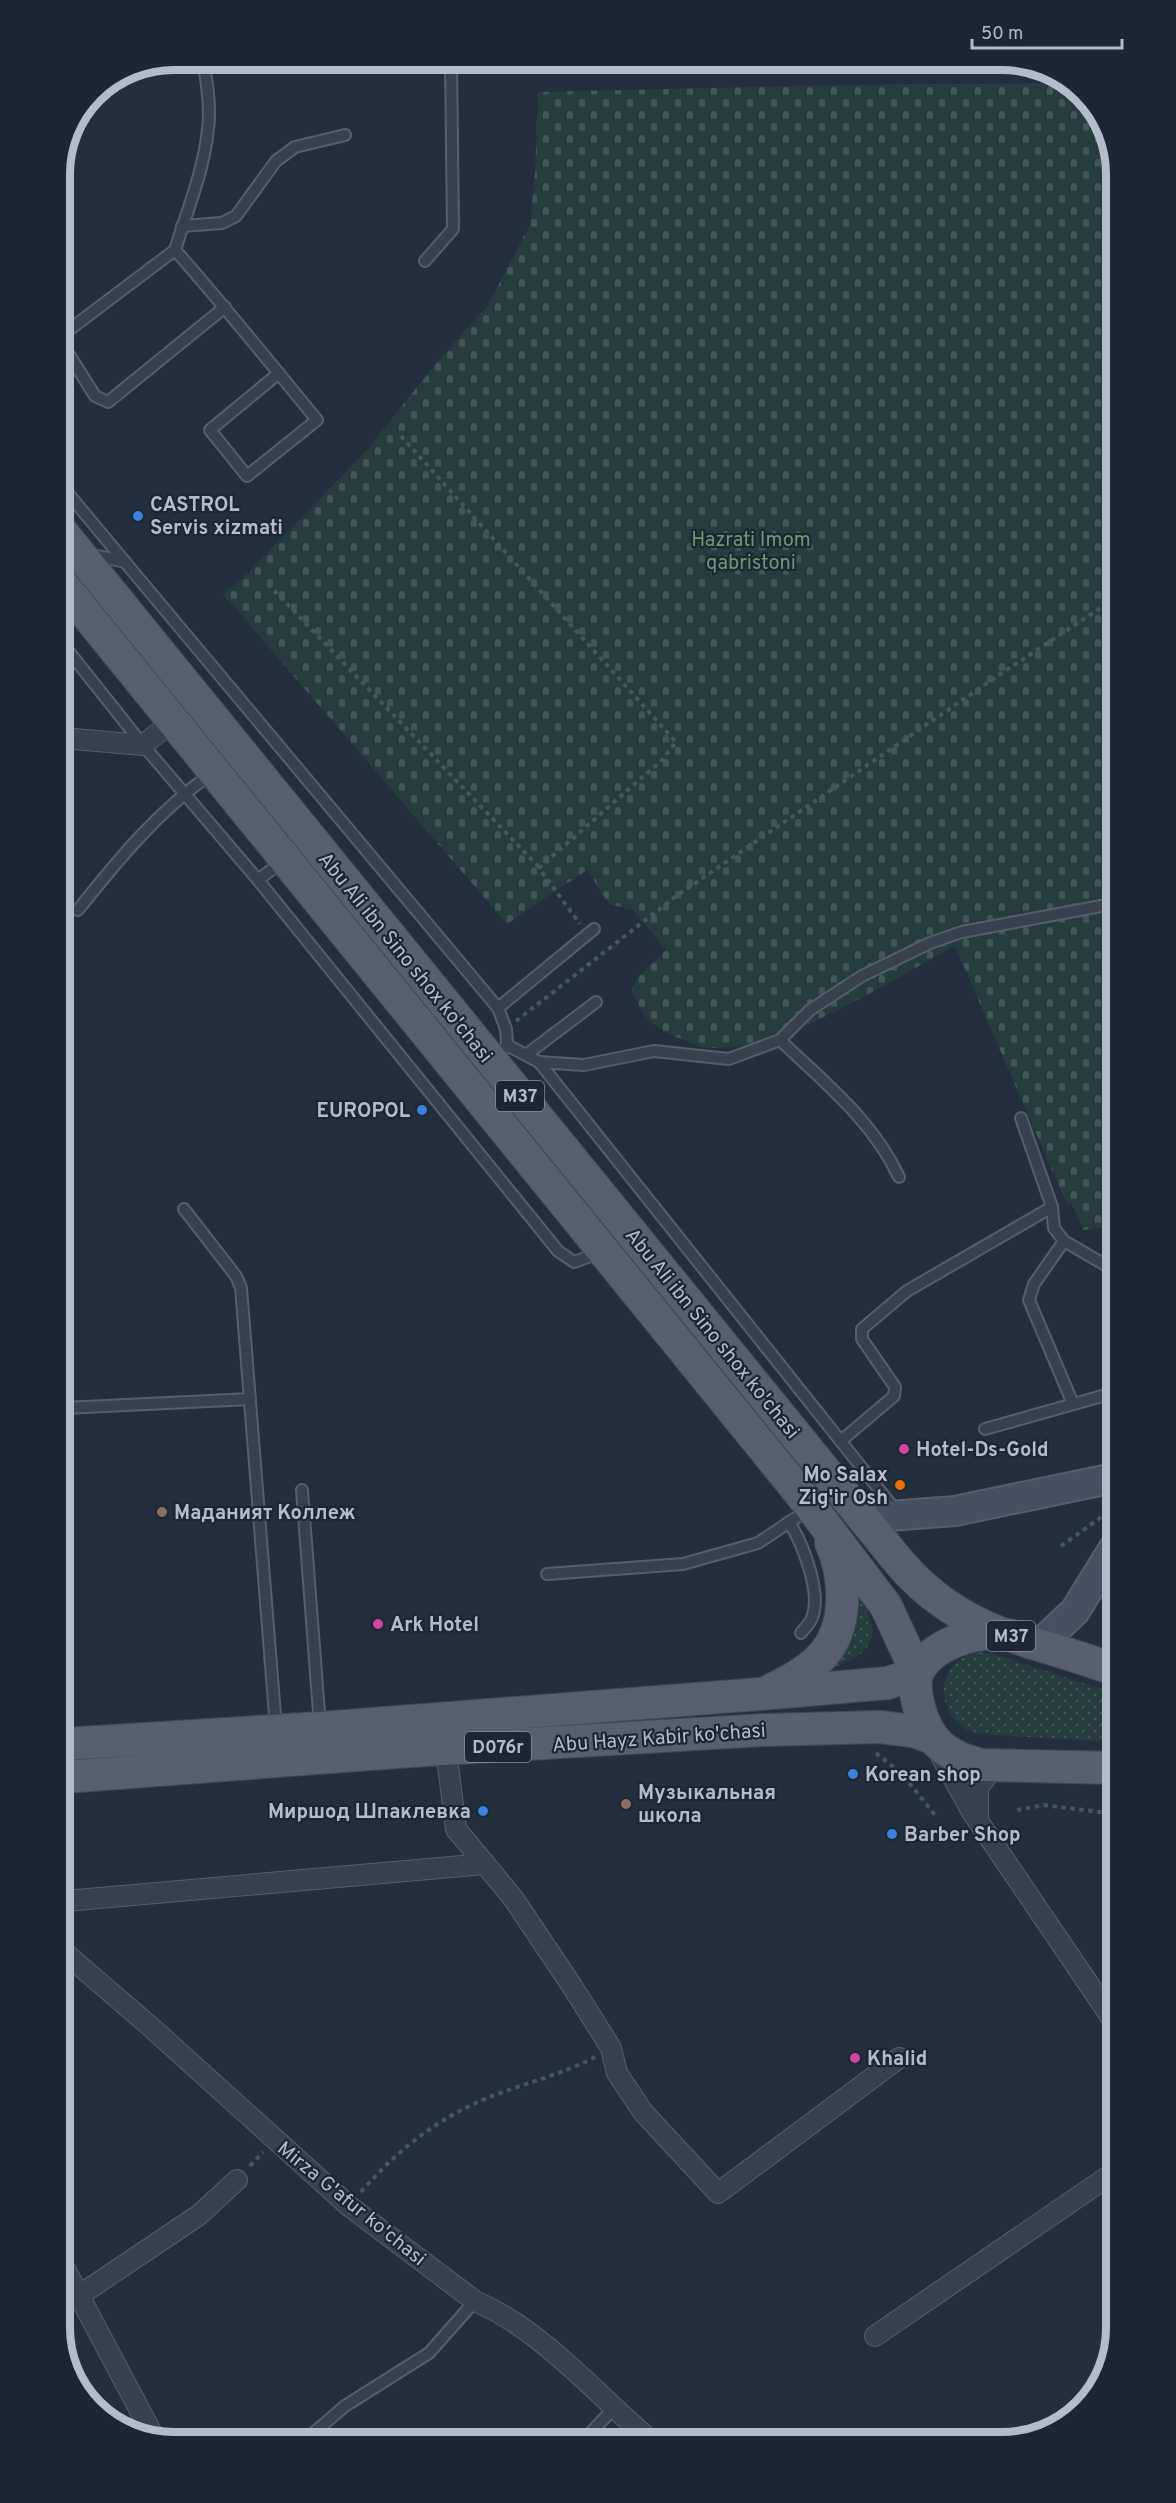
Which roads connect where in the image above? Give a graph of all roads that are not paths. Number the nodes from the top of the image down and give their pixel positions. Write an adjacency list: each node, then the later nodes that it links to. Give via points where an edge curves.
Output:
1 (204, 70): 4 (lane, via 208,129 199,175)
2 (452, 70): 6 (lane, via 453,229)
3 (345, 135): 4 (lane, via 295,147 276,161 236,216 222,223)
4 (182, 226): 5 (lane)
5 (174, 250): 7 (lane); 8 (lane)
6 (425, 261)
7 (225, 307): 9 (lane, via 108,402 95,396); 10 (lane)
8 (71, 328)
9 (71, 358)
10 (279, 373): 10 (lane, via 210,430 247,476 317,420)
11 (71, 497): 14 (lane)
12 (71, 543): 14 (lane)
13 (71, 544): 32 (main road, Abu Ali ibn Sino shox ko'chasi / M37)
14 (125, 562): 28 (lane)
15 (71, 595): 17 (main road, Abu Ali ibn Sino shox ko'chasi / M37)
16 (71, 654): 19 (lane)
17 (173, 721): 19 (street); 20 (main road, Abu Ali ibn Sino shox ko'chasi / M37)
18 (71, 739): 19 (street)
19 (143, 745): 21 (lane)
20 (214, 771): 21 (lane); 22 (main road, Abu Ali ibn Sino shox ko'chasi / M37)
21 (184, 793): 23 (lane); 25 (lane)
22 (286, 860): 23 (lane); 32 (main road, Abu Ali ibn Sino shox ko'chasi / M37)
23 (258, 880): 38 (lane, via 558,1251 574,1262)
24 (1106, 905): 29 (lane, via 962,932 930,943 844,987 810,1010)
25 (78, 910)
26 (591, 931): 28 (lane)
27 (596, 1002): 30 (lane)
28 (498, 1008): 32 (lane, via 506,1029)
29 (780, 1040): 31 (lane, via 729,1059 654,1051 584,1065); 34 (lane, via 857,1112 888,1153)
30 (526, 1055): 31 (lane); 32 (lane)
31 (539, 1062): 45 (lane)
32 (484, 1066): 38 (main road, Abu Ali ibn Sino shox ko'chasi / M37); 50 (main road, Abu Ali ibn Sino shox ko'chasi / M37)
33 (1021, 1118): 35 (lane)
34 (899, 1177)
35 (1052, 1207): 37 (lane, via 1054,1228); 45 (lane, via 908,1291 862,1329 862,1338 895,1387 894,1396)
36 (184, 1209): 41 (lane, via 241,1288)
37 (1064, 1241): 39 (lane); 42 (lane, via 1034,1284 1029,1300)
38 (606, 1251): 48 (main road, Abu Ali ibn Sino shox ko'chasi / M37)
39 (1106, 1260)
40 (1106, 1395): 42 (lane)
41 (250, 1399): 43 (lane); 60 (lane)
42 (1074, 1404): 44 (lane)
43 (70, 1408)
44 (986, 1429)
45 (842, 1440): 49 (lane)
46 (1106, 1480): 49 (main road)
47 (302, 1490): 59 (lane)
48 (800, 1515): 52 (lane, via 758,1543 683,1564); 53 (lane, via 815,1606 812,1619); 57 (main road, Abu Ali ibn Sino shox ko'chasi / M37, via 886,1606); 58 (main road, D076r, via 832,1545 843,1593 839,1620 832,1642 820,1658)
49 (901, 1517): 50 (main road)
50 (863, 1518): 54 (main road, Abu Ali ibn Sino shox ko'chasi / M37, via 907,1572 937,1600)
51 (1106, 1561): 55 (main road, via 1075,1611)
52 (547, 1575)
53 (801, 1633)
54 (1002, 1634): 55 (main road, M37); 57 (main road, M37, via 976,1635 952,1642)
55 (1040, 1645): 56 (main road, M37)
56 (1106, 1666)
57 (917, 1673): 58 (main road, Abu Hayz Kabir ko'chasi / D076r, via 888,1683); 61 (main road, M37, via 916,1696)
58 (765, 1694): 59 (main road, Abu Hayz Kabir ko'chasi / D076r)
59 (320, 1728): 60 (main road, Abu Hayz Kabir ko'chasi / D076r)
60 (276, 1731): 62 (main road, Abu Hayz Kabir ko'chasi / D076r)
61 (930, 1737): 63 (main road, Abu Hayz Kabir ko'chasi / D076r, via 880,1727 762,1730); 64 (main road, Abu Hayz Kabir ko'chasi, via 967,1761); 67 (street)
62 (70, 1744)
63 (446, 1750): 66 (main road, Abu Hayz Kabir ko'chasi / D076r); 68 (street, via 456,1829)
64 (997, 1764): 65 (main road, Abu Hayz Kabir ko'chasi); 67 (street, via 978,1786)
65 (1106, 1768)
66 (70, 1777)
67 (978, 1820): 71 (street)
68 (485, 1864): 69 (street); 72 (street, via 513,1898 611,2048 617,2073 643,2112 718,2193)
69 (70, 1901)
70 (70, 1957): 77 (street, Mirza G'afur ko'chasi, via 349,2206)
71 (1106, 2010)
72 (899, 2058)
73 (1106, 2178): 78 (street)
74 (237, 2180): 76 (street, via 199,2215)
75 (70, 2278): 76 (street)
76 (80, 2295): 80 (street)
77 (475, 2301): 79 (street, Mirza G'afur ko'chasi, via 543,2344); 81 (lane, via 429,2353 345,2406)
78 (875, 2336)
79 (613, 2409): 82 (lane); 83 (street, Mirza G'afur ko'chasi)
80 (150, 2430)
81 (315, 2432)
82 (592, 2432)
83 (641, 2432)

